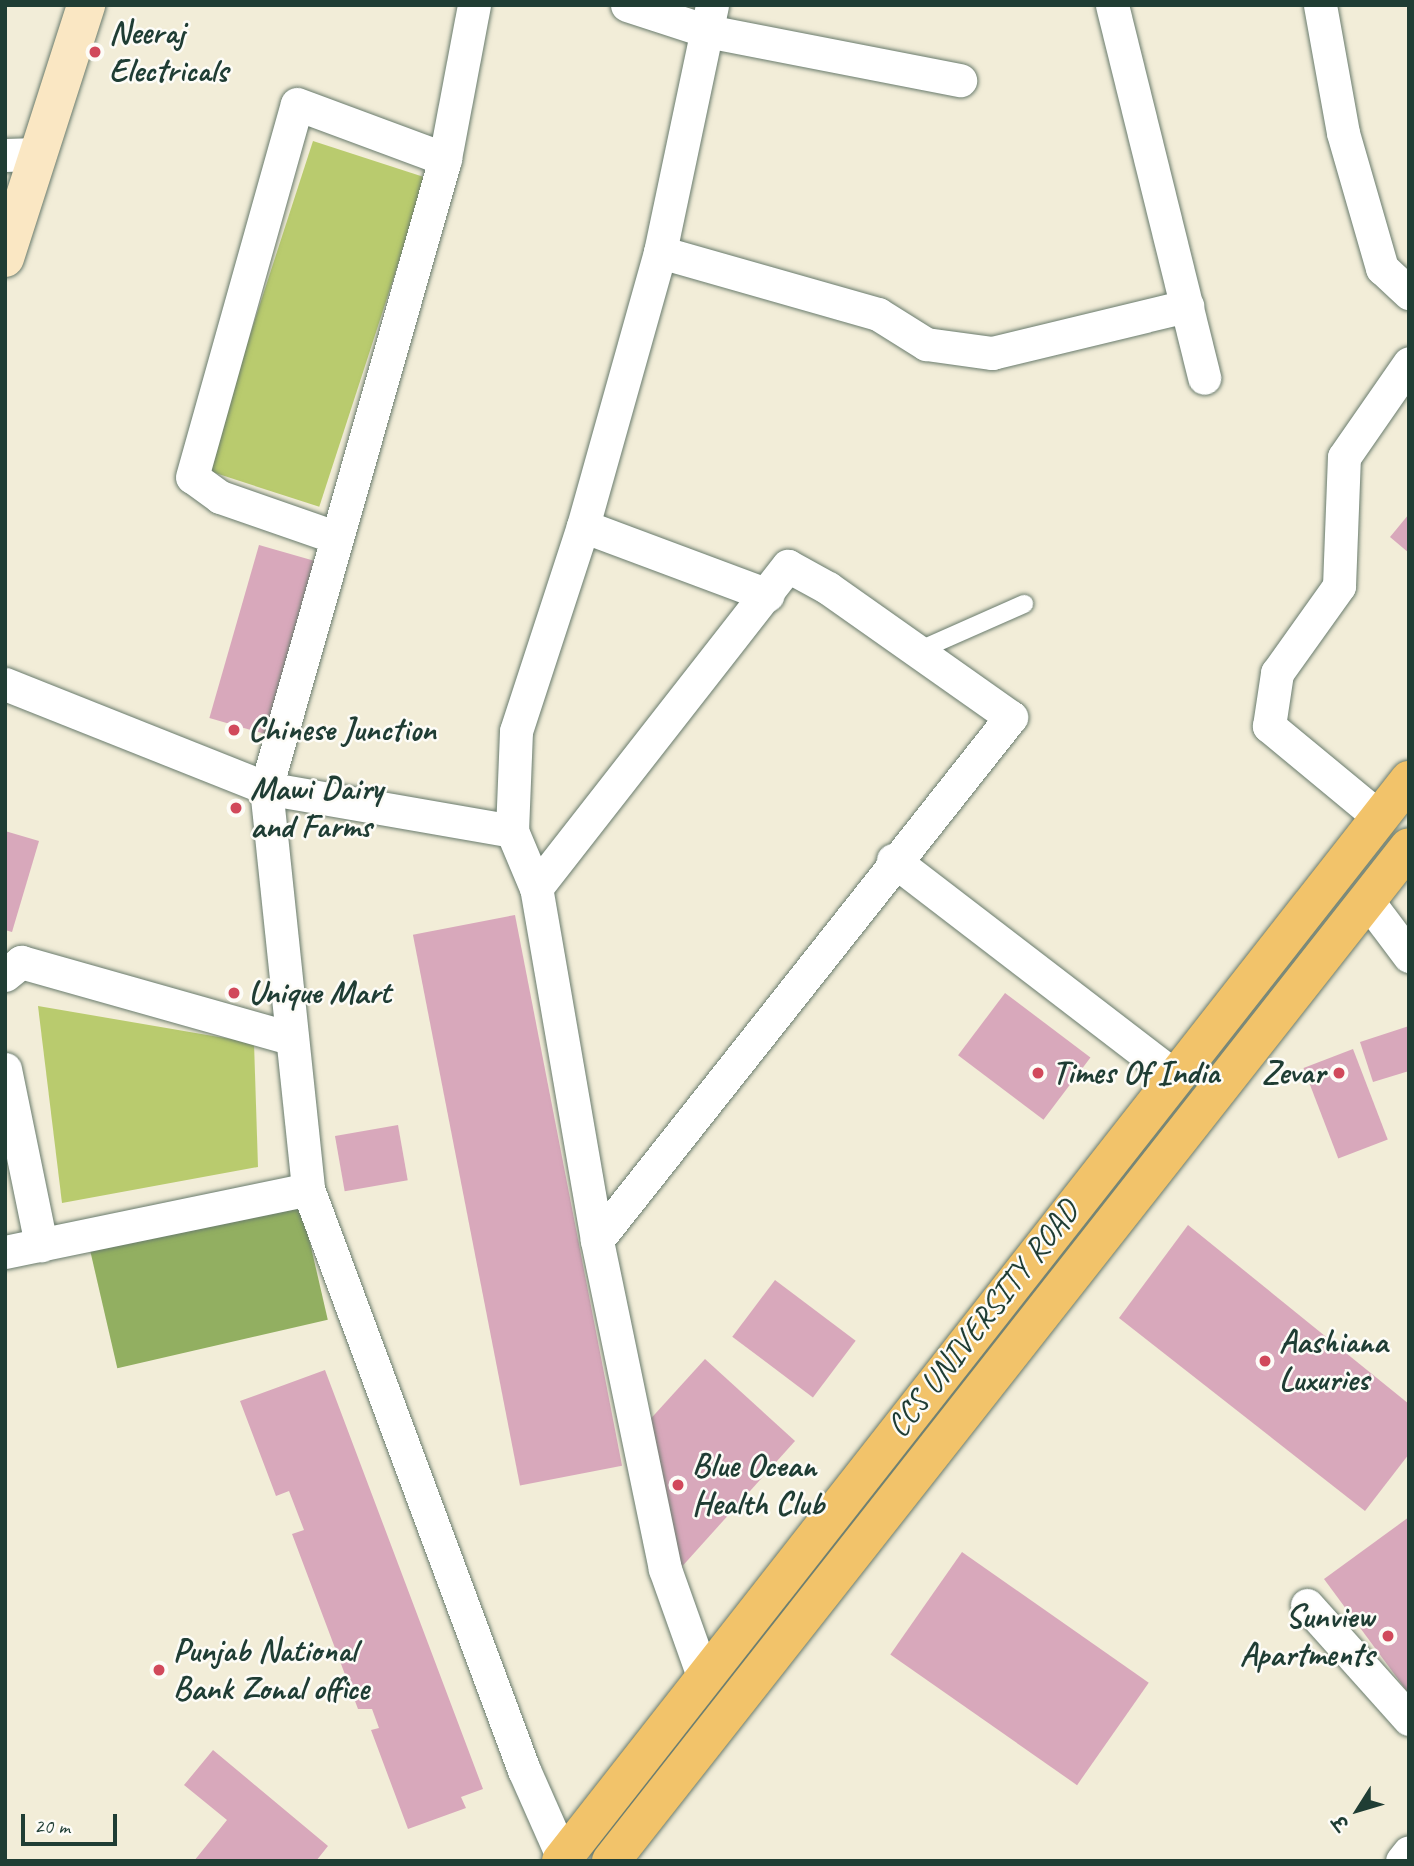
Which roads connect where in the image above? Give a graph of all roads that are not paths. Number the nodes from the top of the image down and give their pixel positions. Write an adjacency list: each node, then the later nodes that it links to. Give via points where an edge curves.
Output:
1 (86, 5): 8 (street)
2 (474, 5): 9 (street)
3 (627, 5): 6 (street)
4 (1112, 5): 13 (street)
5 (1320, 5): 12 (street, via 1343,133 1382,268)
6 (709, 18): 7 (street); 10 (street)
7 (960, 80)
8 (21, 154): 11 (street)
9 (445, 159): 17 (street); 17 (street, via 297,104 192,477 220,497)
10 (660, 252): 13 (street, via 878,314 926,344 992,353); 16 (street)
11 (5, 258)
12 (1409, 293)
13 (1187, 306): 15 (street)
14 (1409, 363): 24 (street, via 1344,457 1339,586 1277,673 1269,726)
15 (1205, 378)
16 (583, 526): 18 (street); 25 (street, via 516,731)
17 (335, 537): 23 (street)
18 (768, 595): 20 (street, via 788,566); 28 (street)
19 (1024, 604): 20 (lane)
20 (920, 650): 27 (street, via 1011,717)
21 (5, 684): 23 (street)
22 (1409, 780): 24 (highway, CCS UNIVERSITY ROAD)
23 (266, 788): 25 (street); 32 (street)
24 (1379, 817): 34 (highway, CCS UNIVERSITY ROAD)
25 (512, 831): 28 (street)
26 (1409, 847): 29 (highway, CCS UNIVERSITY ROAD)
27 (893, 860): 34 (street); 36 (street)
28 (536, 888): 36 (street)
29 (1367, 900): 30 (street); 44 (highway, CCS UNIVERSITY ROAD)
30 (1409, 956)
31 (5, 975): 32 (street, via 21,962)
32 (290, 1038): 35 (street)
33 (5, 1069): 37 (street)
34 (1175, 1076): 40 (highway, CCS UNIVERSITY ROAD)
35 (308, 1189): 37 (street); 43 (street, via 524,1770)
36 (597, 1240): 40 (street, via 665,1569)
37 (41, 1245): 38 (street)
38 (5, 1252)
39 (1307, 1605): 41 (street)
40 (703, 1676): 43 (highway, CCS UNIVERSITY ROAD)
41 (1409, 1719)
42 (1409, 1852): 45 (street)
43 (562, 1859)
44 (611, 1861)
45 (1402, 1861)

